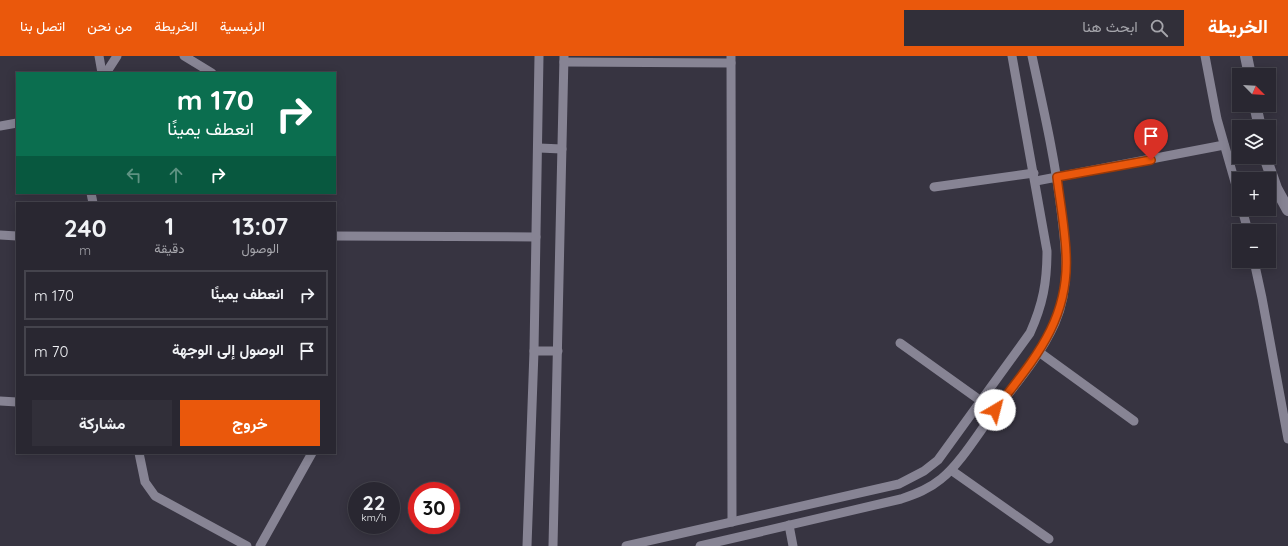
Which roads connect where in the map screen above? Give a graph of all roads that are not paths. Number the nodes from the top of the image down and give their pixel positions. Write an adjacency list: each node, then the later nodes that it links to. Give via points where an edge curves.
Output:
1 (99, 56): 12 (street)
2 (117, 56): 13 (street)
3 (184, 56): 14 (street)
4 (539, 56): 18 (street)
5 (1012, 56): 23 (street)
6 (1032, 56): 22 (street)
7 (1205, 56): 17 (street)
8 (1246, 56): 11 (street)
9 (564, 59): 10 (street); 19 (street)
10 (731, 59): 45 (street)
11 (1249, 68)
12 (102, 72)
13 (107, 72)
14 (210, 72)
15 (16, 123): 16 (street)
16 (0, 126)
17 (1224, 145): 21 (street); 22 (street)
18 (539, 148): 19 (street); 29 (street)
19 (562, 149): 33 (street)
20 (1268, 164): 25 (street, via 1276,188)
21 (1232, 172)
22 (1057, 177): 23 (street); 34 (street, via 1066,253 1066,276 1055,322)
23 (1035, 178): 24 (street); 35 (street, via 1047,251 1045,293 1030,333)
24 (934, 187)
25 (1288, 210)
26 (0, 235): 27 (street)
27 (16, 236)
28 (336, 236): 29 (street)
29 (536, 237): 32 (street)
30 (1256, 268): 39 (street)
31 (900, 343): 35 (street)
32 (534, 351): 33 (street); 50 (street)
33 (558, 351): 51 (street)
34 (1039, 352): 38 (street); 42 (street)
35 (981, 400): 43 (street, via 938,460)
36 (0, 401): 37 (street)
37 (16, 402)
38 (1134, 421)
39 (1288, 439)
40 (139, 454): 48 (street, via 145,482 155,496)
41 (311, 454): 49 (street)
42 (951, 470): 44 (street); 47 (street)
43 (909, 480): 44 (street); 45 (street)
44 (918, 493): 46 (street)
45 (732, 522): 52 (street)
46 (789, 525): 53 (street); 54 (street)
47 (1050, 539)
48 (247, 546)
49 (260, 546)
50 (527, 546)
51 (553, 546)
52 (626, 546)
53 (700, 546)
54 (793, 546)

